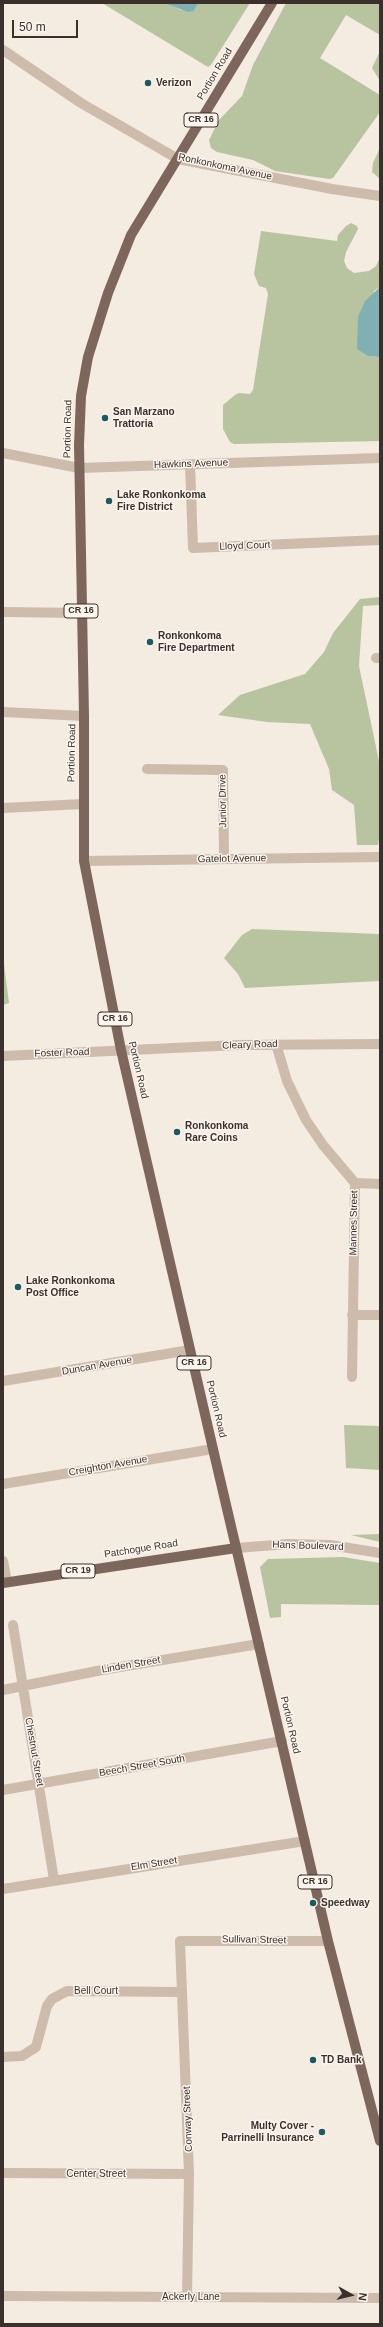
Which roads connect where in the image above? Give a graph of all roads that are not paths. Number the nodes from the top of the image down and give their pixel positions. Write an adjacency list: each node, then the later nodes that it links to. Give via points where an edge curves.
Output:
1 (272, 3): 3 (main road, Portion Road / CR 16)
2 (3, 50): 3 (street, Ronkonkoma Avenue, via 82,103)
3 (178, 159): 4 (street, Ronkonkoma Avenue); 8 (main road, Portion Road / CR 16, via 131,235 98,323 81,396)
4 (380, 196)
5 (3, 452): 8 (street, Hawkins Avenue)
6 (380, 458): 7 (street, Hawkins Avenue)
7 (190, 464): 8 (street, Hawkins Avenue); 9 (street, Lloyd Court, via 194,548)
8 (79, 468): 11 (main road, Portion Road / CR 16)
9 (380, 540)
10 (3, 612): 11 (street)
11 (81, 613): 13 (main road, Portion Road / CR 16)
12 (3, 712): 13 (street)
13 (84, 716): 15 (main road, Portion Road / CR 16)
14 (147, 769): 18 (street, Junior Drive, via 223,770)
15 (83, 804): 16 (street); 19 (main road, Portion Road / CR 16)
16 (3, 808)
17 (380, 858): 18 (street, Gatelot Avenue)
18 (224, 859): 19 (street, Gatelot Avenue)
19 (84, 861): 22 (main road, Portion Road / CR 16)
20 (276, 1044): 21 (street, Cleary Road); 22 (street, Cleary Road); 24 (street, Mannes Street, via 287,1081 306,1120)
21 (380, 1044)
22 (121, 1050): 23 (street, Foster Road); 28 (main road, Portion Road / CR 16)
23 (3, 1056)
24 (355, 1184): 25 (street); 26 (street, Mannes Street)
25 (380, 1184)
26 (352, 1315): 27 (street); 29 (street, Mannes Street)
27 (380, 1315)
28 (190, 1350): 30 (street, Duncan Avenue); 31 (main road, Portion Road / CR 16)
29 (352, 1377)
30 (3, 1381)
31 (212, 1449): 32 (street, Creighton Avenue); 33 (main road, Portion Road / CR 16)
32 (3, 1484)
33 (236, 1548): 34 (street, Hans Boulevard, via 290,1544 330,1545); 36 (main road, Patchogue Road / CR 19); 38 (main road, Portion Road / CR 16)
34 (380, 1553)
35 (3, 1561): 36 (street)
36 (5, 1583)
37 (13, 1625): 39 (street, Chestnut Street)
38 (259, 1644): 39 (street, Linden Street, via 102,1670); 41 (main road, Portion Road / CR 16)
39 (23, 1687): 40 (street, Linden Street); 42 (street, Chestnut Street)
40 (3, 1690)
41 (282, 1741): 42 (street, Beech Street South); 44 (main road, Portion Road / CR 16)
42 (40, 1784): 43 (street, Beech Street South); 45 (street, Chestnut Street)
43 (3, 1790)
44 (305, 1841): 45 (street, Elm Street); 48 (main road, Portion Road / CR 16)
45 (54, 1880): 46 (street, Elm Street)
46 (3, 1888)
47 (180, 1941): 48 (street, Sullivan Street); 49 (street, Conway Street)
48 (328, 1941): 51 (main road, Portion Road / CR 16)
49 (181, 1992): 50 (street, Bell Court, via 67,1991 52,1999 47,2006 36,2047 22,2056); 53 (street, Conway Street)
50 (3, 2057)
51 (380, 2141)
52 (3, 2174): 53 (street, Center Street)
53 (189, 2174): 55 (street, Conway Street)
54 (3, 2296): 55 (street, Ackerly Lane)
55 (187, 2297): 56 (street, Ackerly Lane)
56 (380, 2298)

